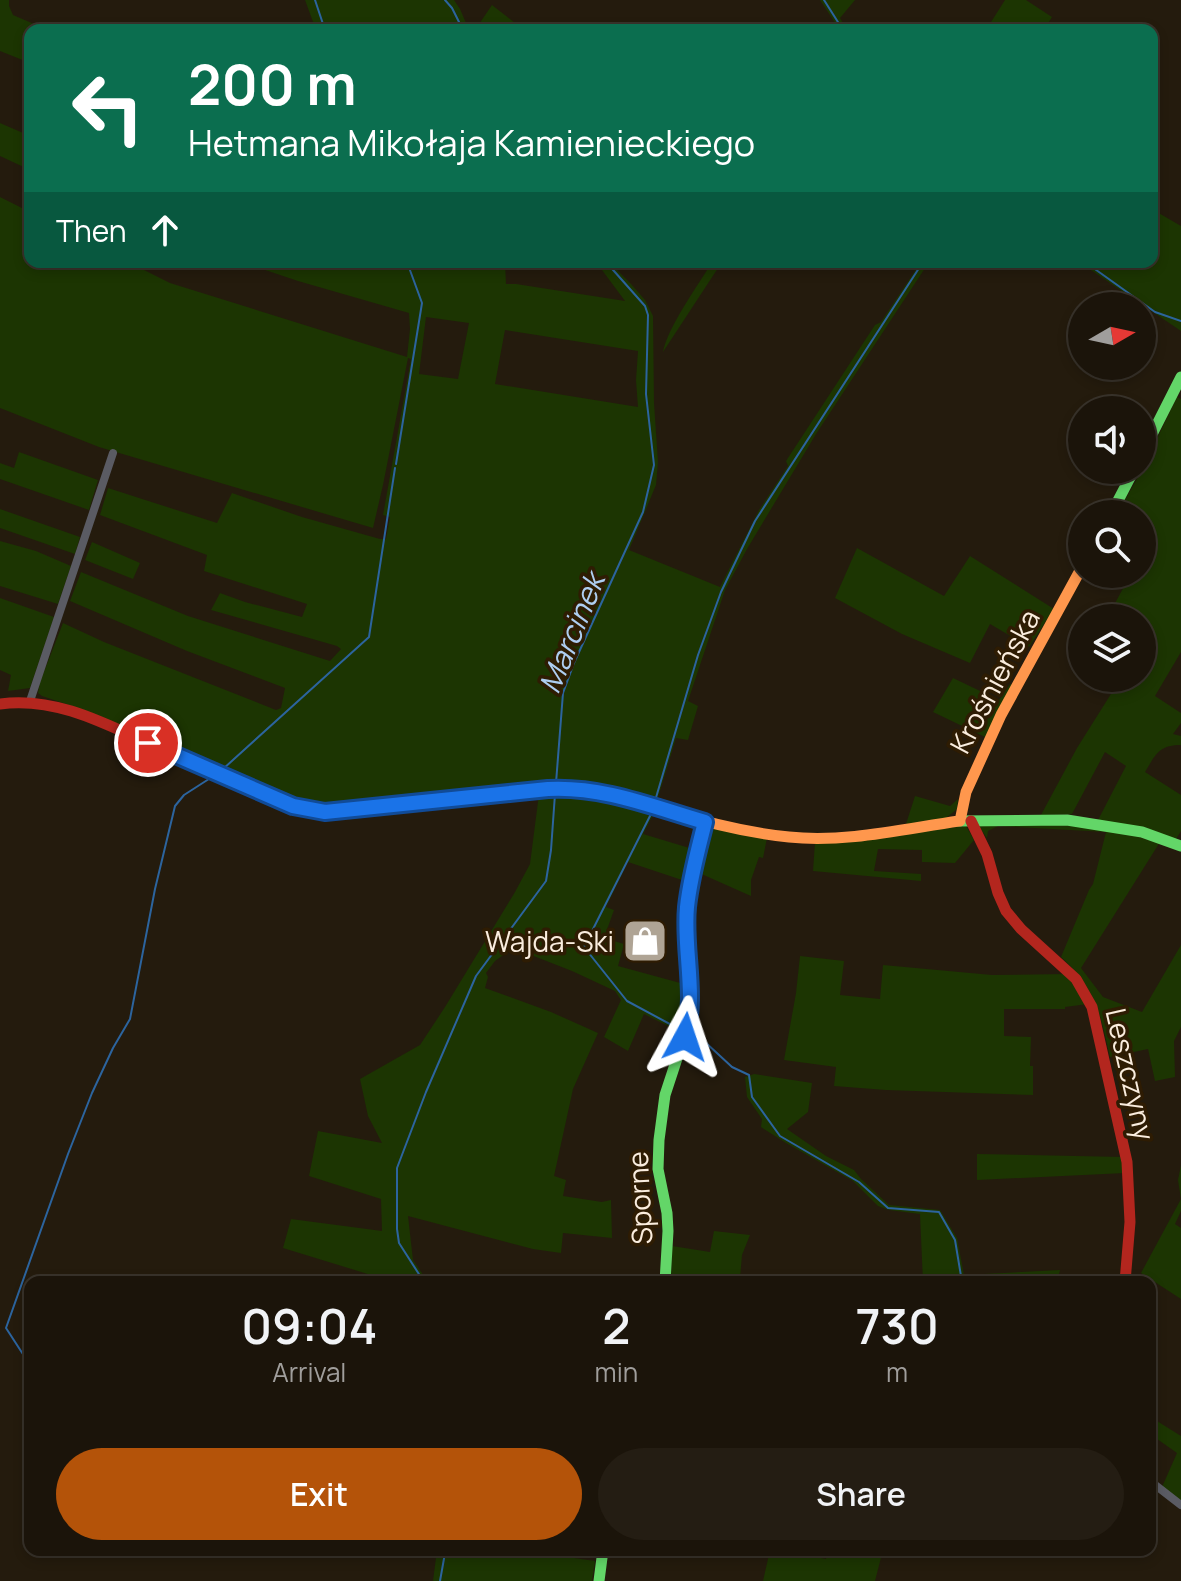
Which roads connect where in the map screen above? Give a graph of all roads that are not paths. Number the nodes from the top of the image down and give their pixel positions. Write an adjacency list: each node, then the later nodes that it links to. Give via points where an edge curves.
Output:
1 (1181, 377): 2 (street)
2 (1156, 426)
3 (113, 453): 5 (street)
4 (1071, 588): 7 (street, Krośnieńska, via 983,752 966,792)
5 (30, 701): 6 (street); 8 (street, via 79,713 310,810 353,811 555,789 607,793)
6 (0, 704)
7 (966, 821): 8 (street, via 815,839); 9 (street, via 1067,820 1142,832); 11 (street, Leszczyny, via 981,838 1004,908 1022,931 1073,974 1092,1007 1130,1183)
8 (704, 825): 10 (street, Sporne, via 687,906 686,1033 665,1095 659,1140 668,1231)
9 (1181, 846)
10 (665, 1276)
11 (1126, 1276)
12 (1156, 1486): 13 (street)
13 (1181, 1505)
14 (602, 1556): 15 (street)
15 (599, 1581)

